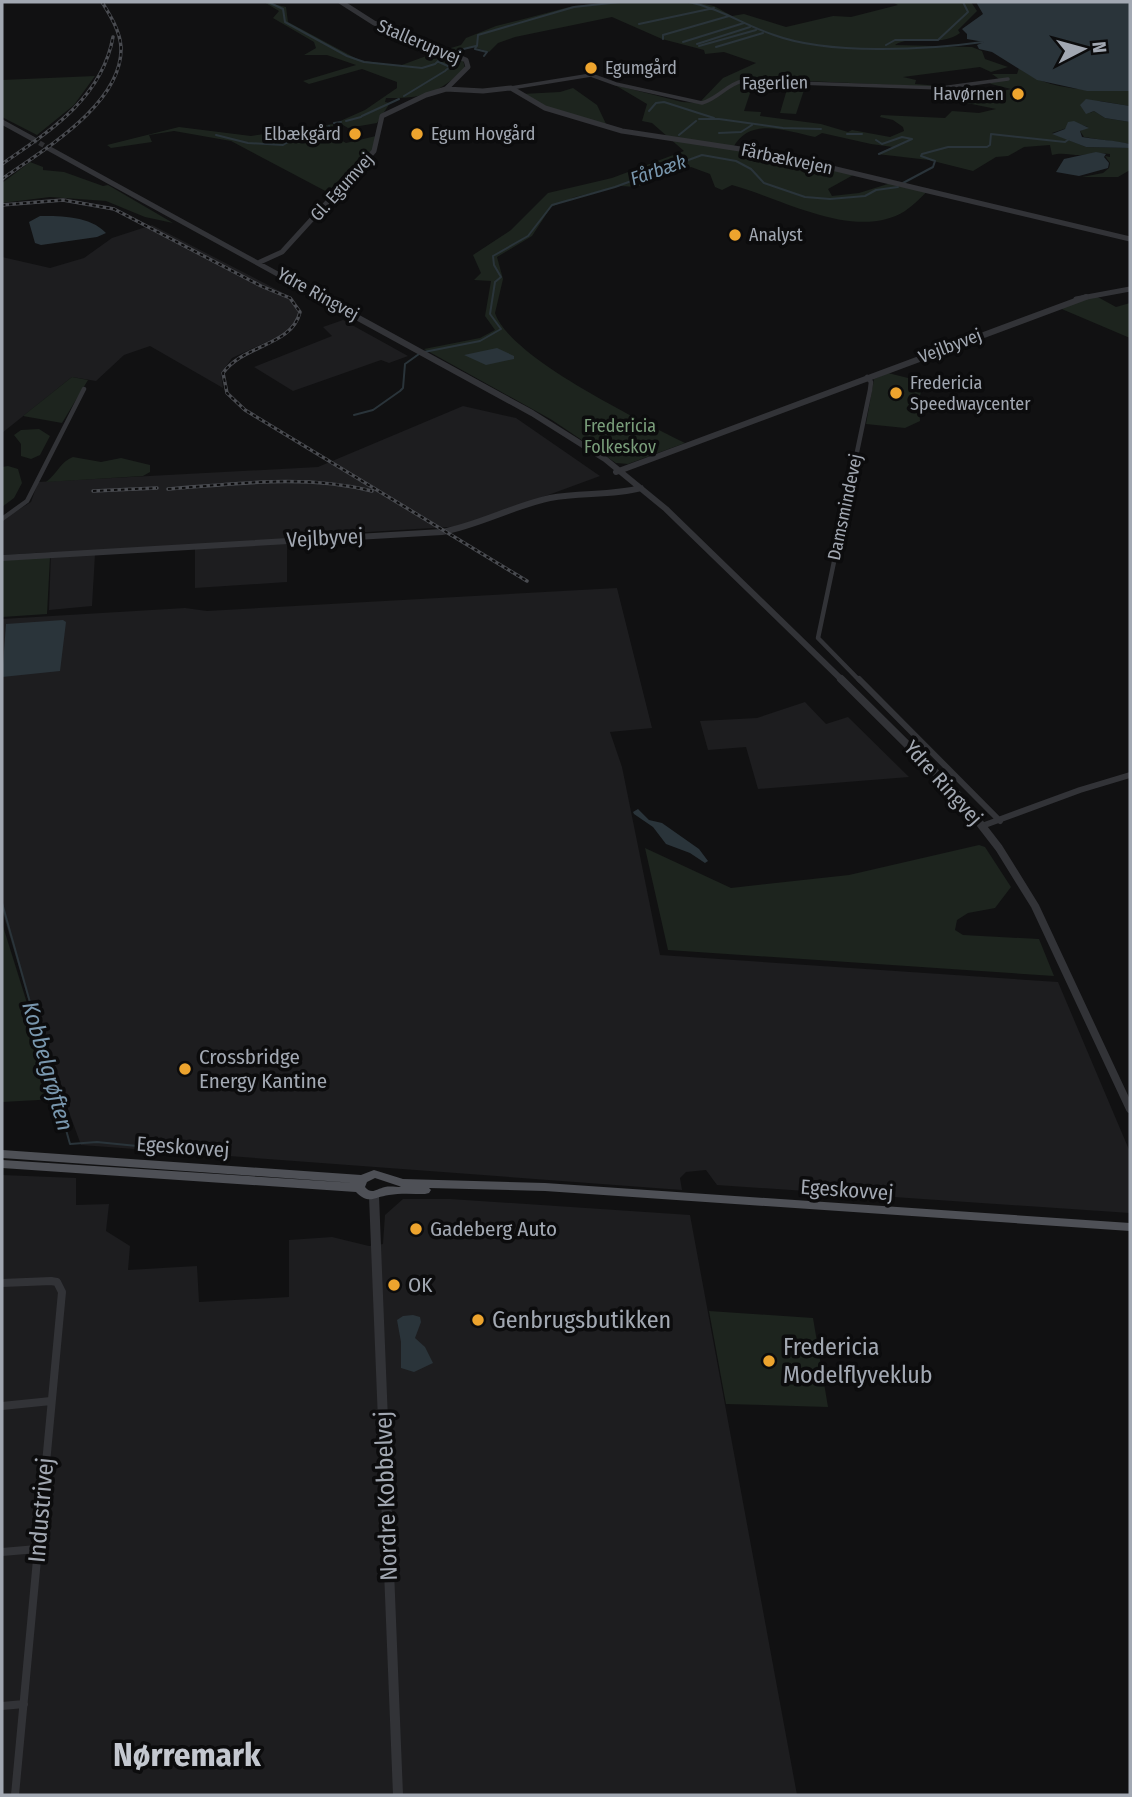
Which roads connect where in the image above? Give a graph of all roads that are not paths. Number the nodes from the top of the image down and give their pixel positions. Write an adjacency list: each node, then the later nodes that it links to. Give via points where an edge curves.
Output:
1 (341, 2): 4 (street, Stallerupvej, via 373,23 466,60 468,67)
2 (1008, 79): 3 (street, Fagerlien, via 941,88 741,81 702,103 590,75)
3 (511, 88): 4 (street); 8 (street, Fårbækvejen, via 540,106 622,131 768,153)
4 (446, 89): 9 (street, Gl. Egumvej, via 385,113 379,122 377,147 370,156 282,252)
5 (2, 122): 6 (street)
6 (33, 139)
7 (48, 148): 9 (street, Ydre Ringvej)
8 (1130, 239)
9 (260, 262): 13 (street, Ydre Ringvej, via 532,413)
10 (1130, 289): 11 (street, Vejlbyvej, via 1075,299)
11 (867, 377): 13 (street, Vejlbyvej); 17 (street, Damsmindevej, via 870,390)
12 (83, 389): 15 (street, via 25,504)
13 (618, 471): 14 (street, Ydre Ringvej)
14 (639, 489): 16 (street, Vejlbyvej, via 553,497 442,532); 18 (street, Ydre Ringvej)
15 (2, 519)
16 (2, 558)
17 (818, 638): 18 (street); 20 (street)
18 (804, 642): 21 (street, Ydre Ringvej, via 919,755)
19 (1130, 775): 20 (street)
20 (1000, 821): 21 (street)
21 (982, 826): 22 (street, Ydre Ringvej, via 1046,927)
22 (1130, 1109)
23 (2, 1154): 26 (main road, Egeskovvej)
24 (2, 1164): 26 (main road, Egeskovvej)
25 (385, 1178): 26 (main road, via 374,1174); 27 (main road); 28 (main road, Egeskovvej, via 403,1183)
26 (360, 1184): 29 (main road, via 366,1195)
27 (386, 1191): 28 (main road, Egeskovvej); 29 (main road)
28 (562, 1191): 30 (main road, Egeskovvej)
29 (374, 1196): 39 (street, Nordre Kobbelvej)
30 (1130, 1227)
31 (2, 1283): 32 (street, Industrivej, via 51,1281 61,1286)
32 (51, 1401): 33 (street); 34 (street, Industrivej)
33 (2, 1406)
34 (37, 1549): 35 (street); 36 (street, Industrivej)
35 (2, 1552)
36 (24, 1704): 37 (street); 38 (street, Industrivej)
37 (2, 1706)
38 (15, 1795)
39 (398, 1795)

